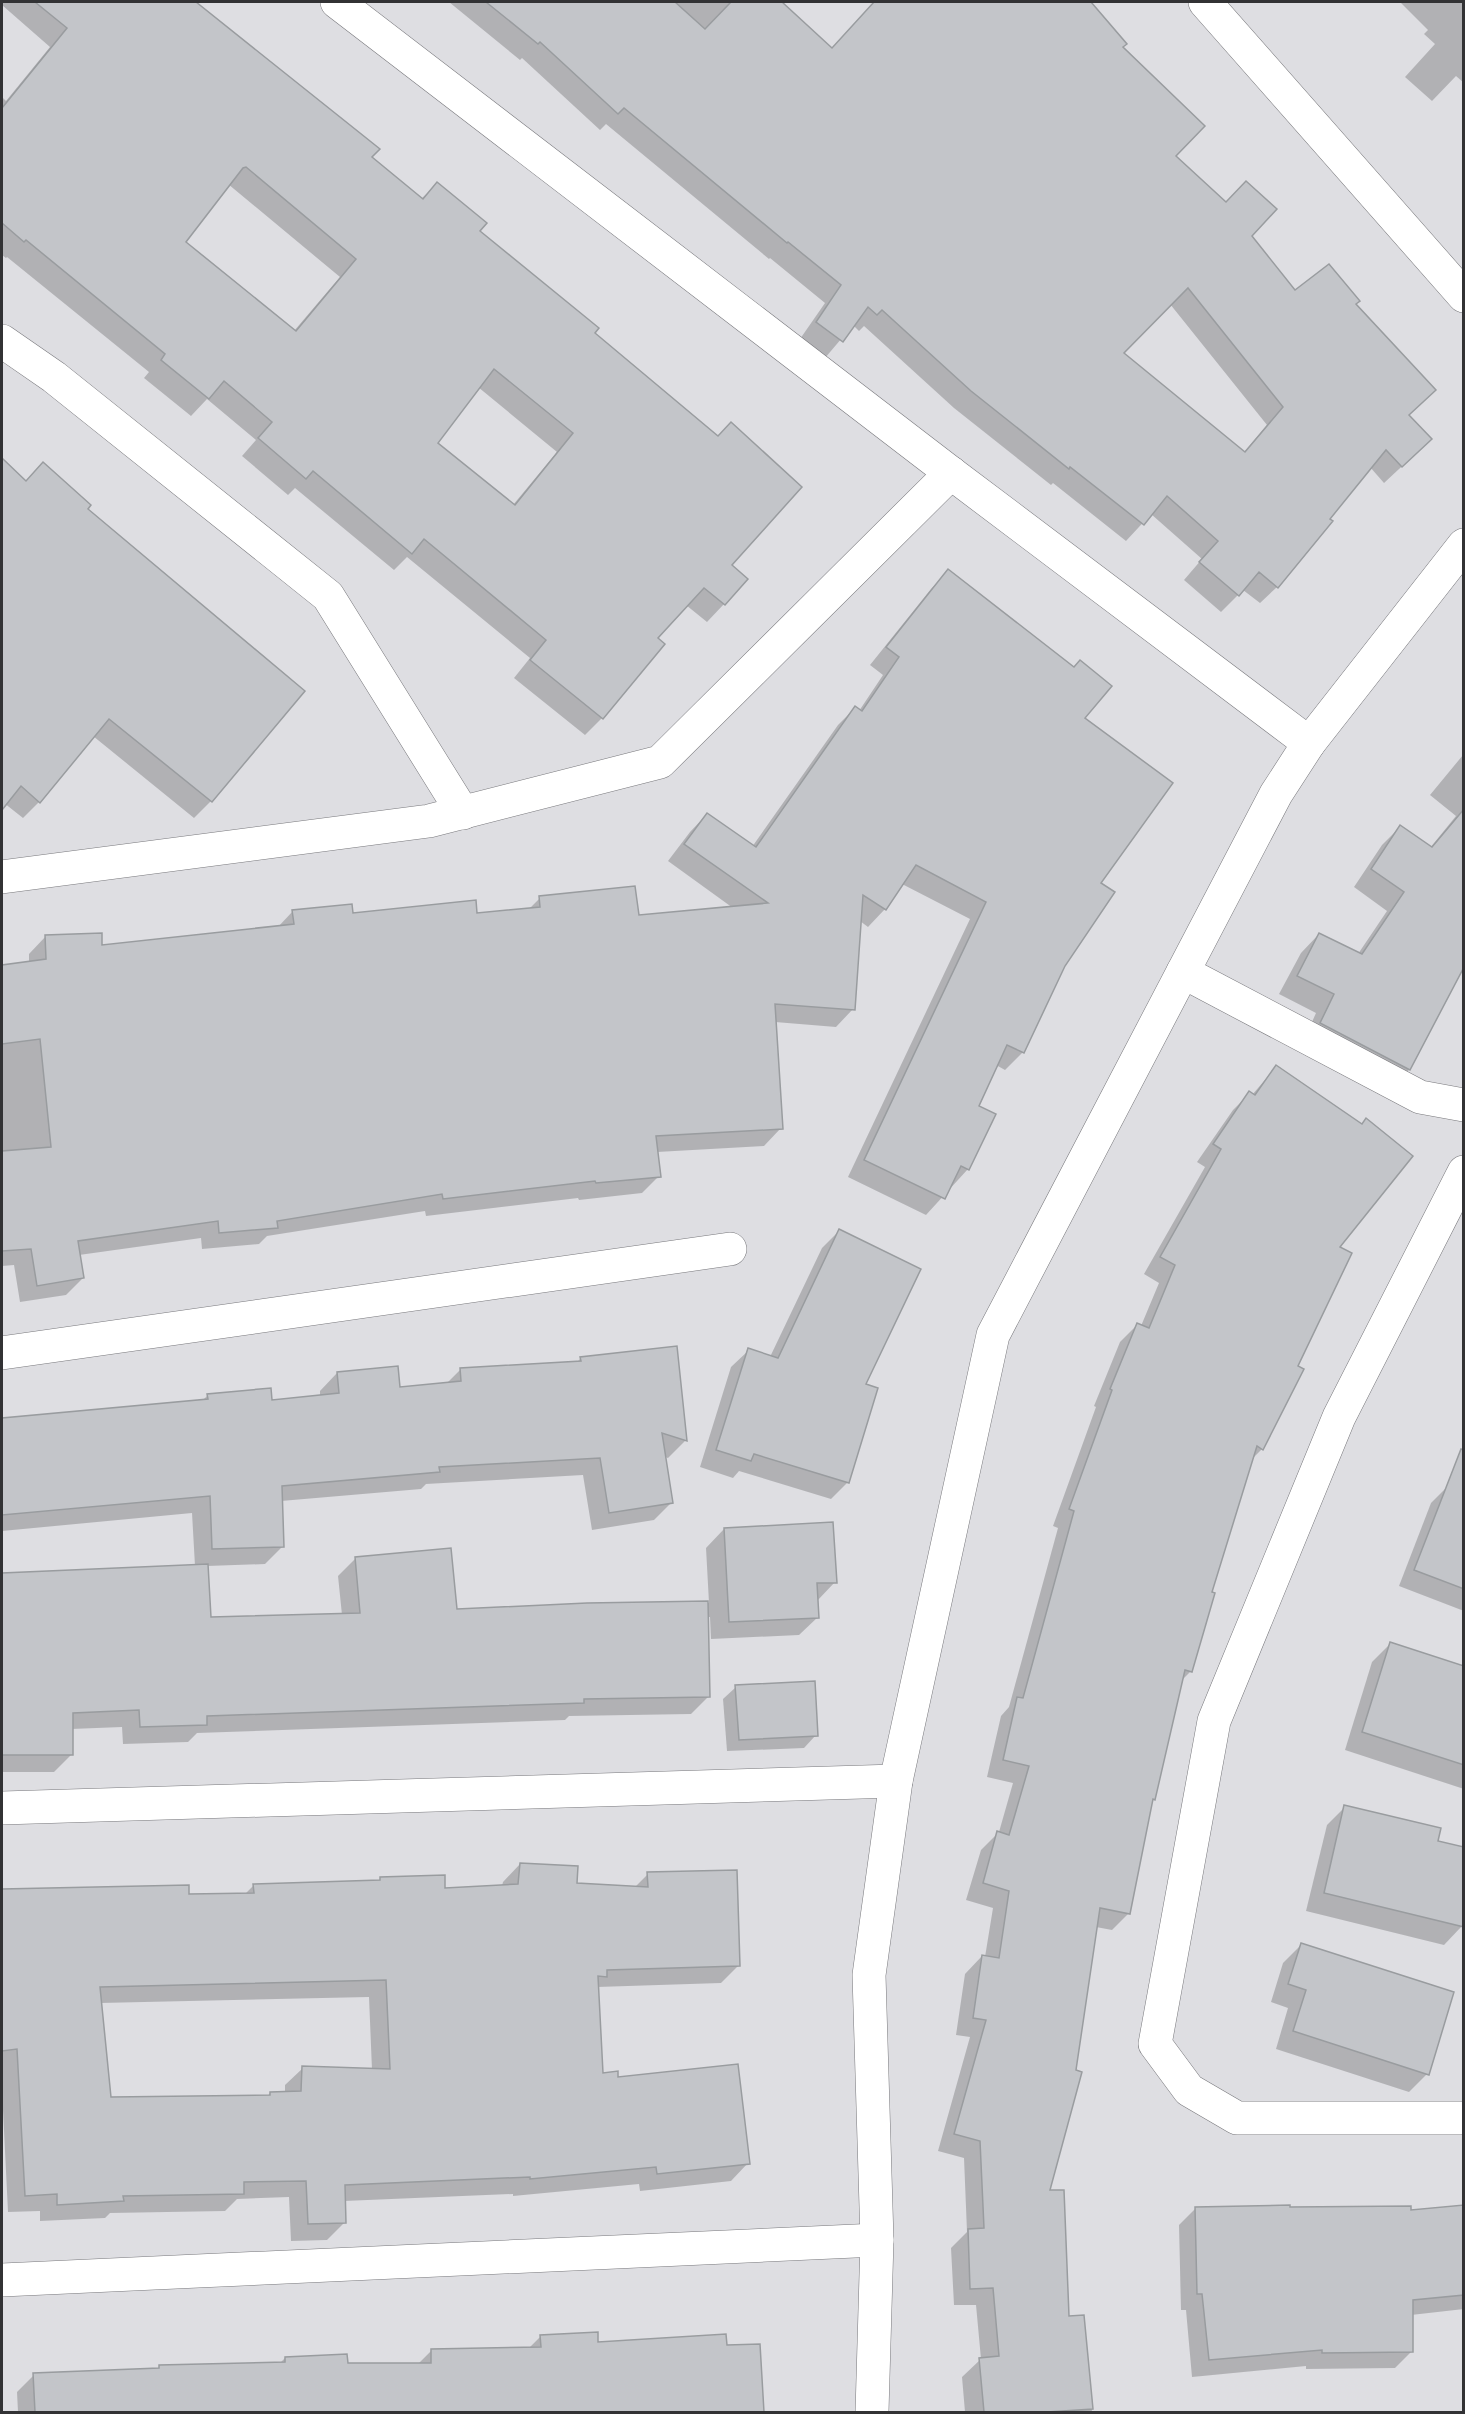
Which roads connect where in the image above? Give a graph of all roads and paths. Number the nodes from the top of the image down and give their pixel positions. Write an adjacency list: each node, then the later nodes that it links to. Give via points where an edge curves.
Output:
1 (338, 2): 5 (street)
2 (1204, 2): 3 (street)
3 (1464, 296)
4 (2, 341): 8 (street, via 54,377 328,596)
5 (951, 473): 7 (street); 8 (street, via 660,762)
6 (1464, 545): 7 (street)
7 (1309, 743): 10 (street, via 1276,794)
8 (463, 813): 9 (street, via 429,822)
9 (2, 877)
10 (1183, 972): 11 (street, via 1420,1097); 15 (street, via 993,1335)
11 (1464, 1105)
12 (1464, 1172): 17 (street, via 1340,1418 1214,1721 1155,2044 1189,2090 1238,2118)
13 (730, 1249): 14 (street)
14 (2, 1353)
15 (896, 1781): 16 (street); 18 (street, via 869,1975)
16 (2, 1808)
17 (1464, 2118)
18 (877, 2240): 19 (street); 20 (street)
19 (2, 2280)
20 (872, 2412)

